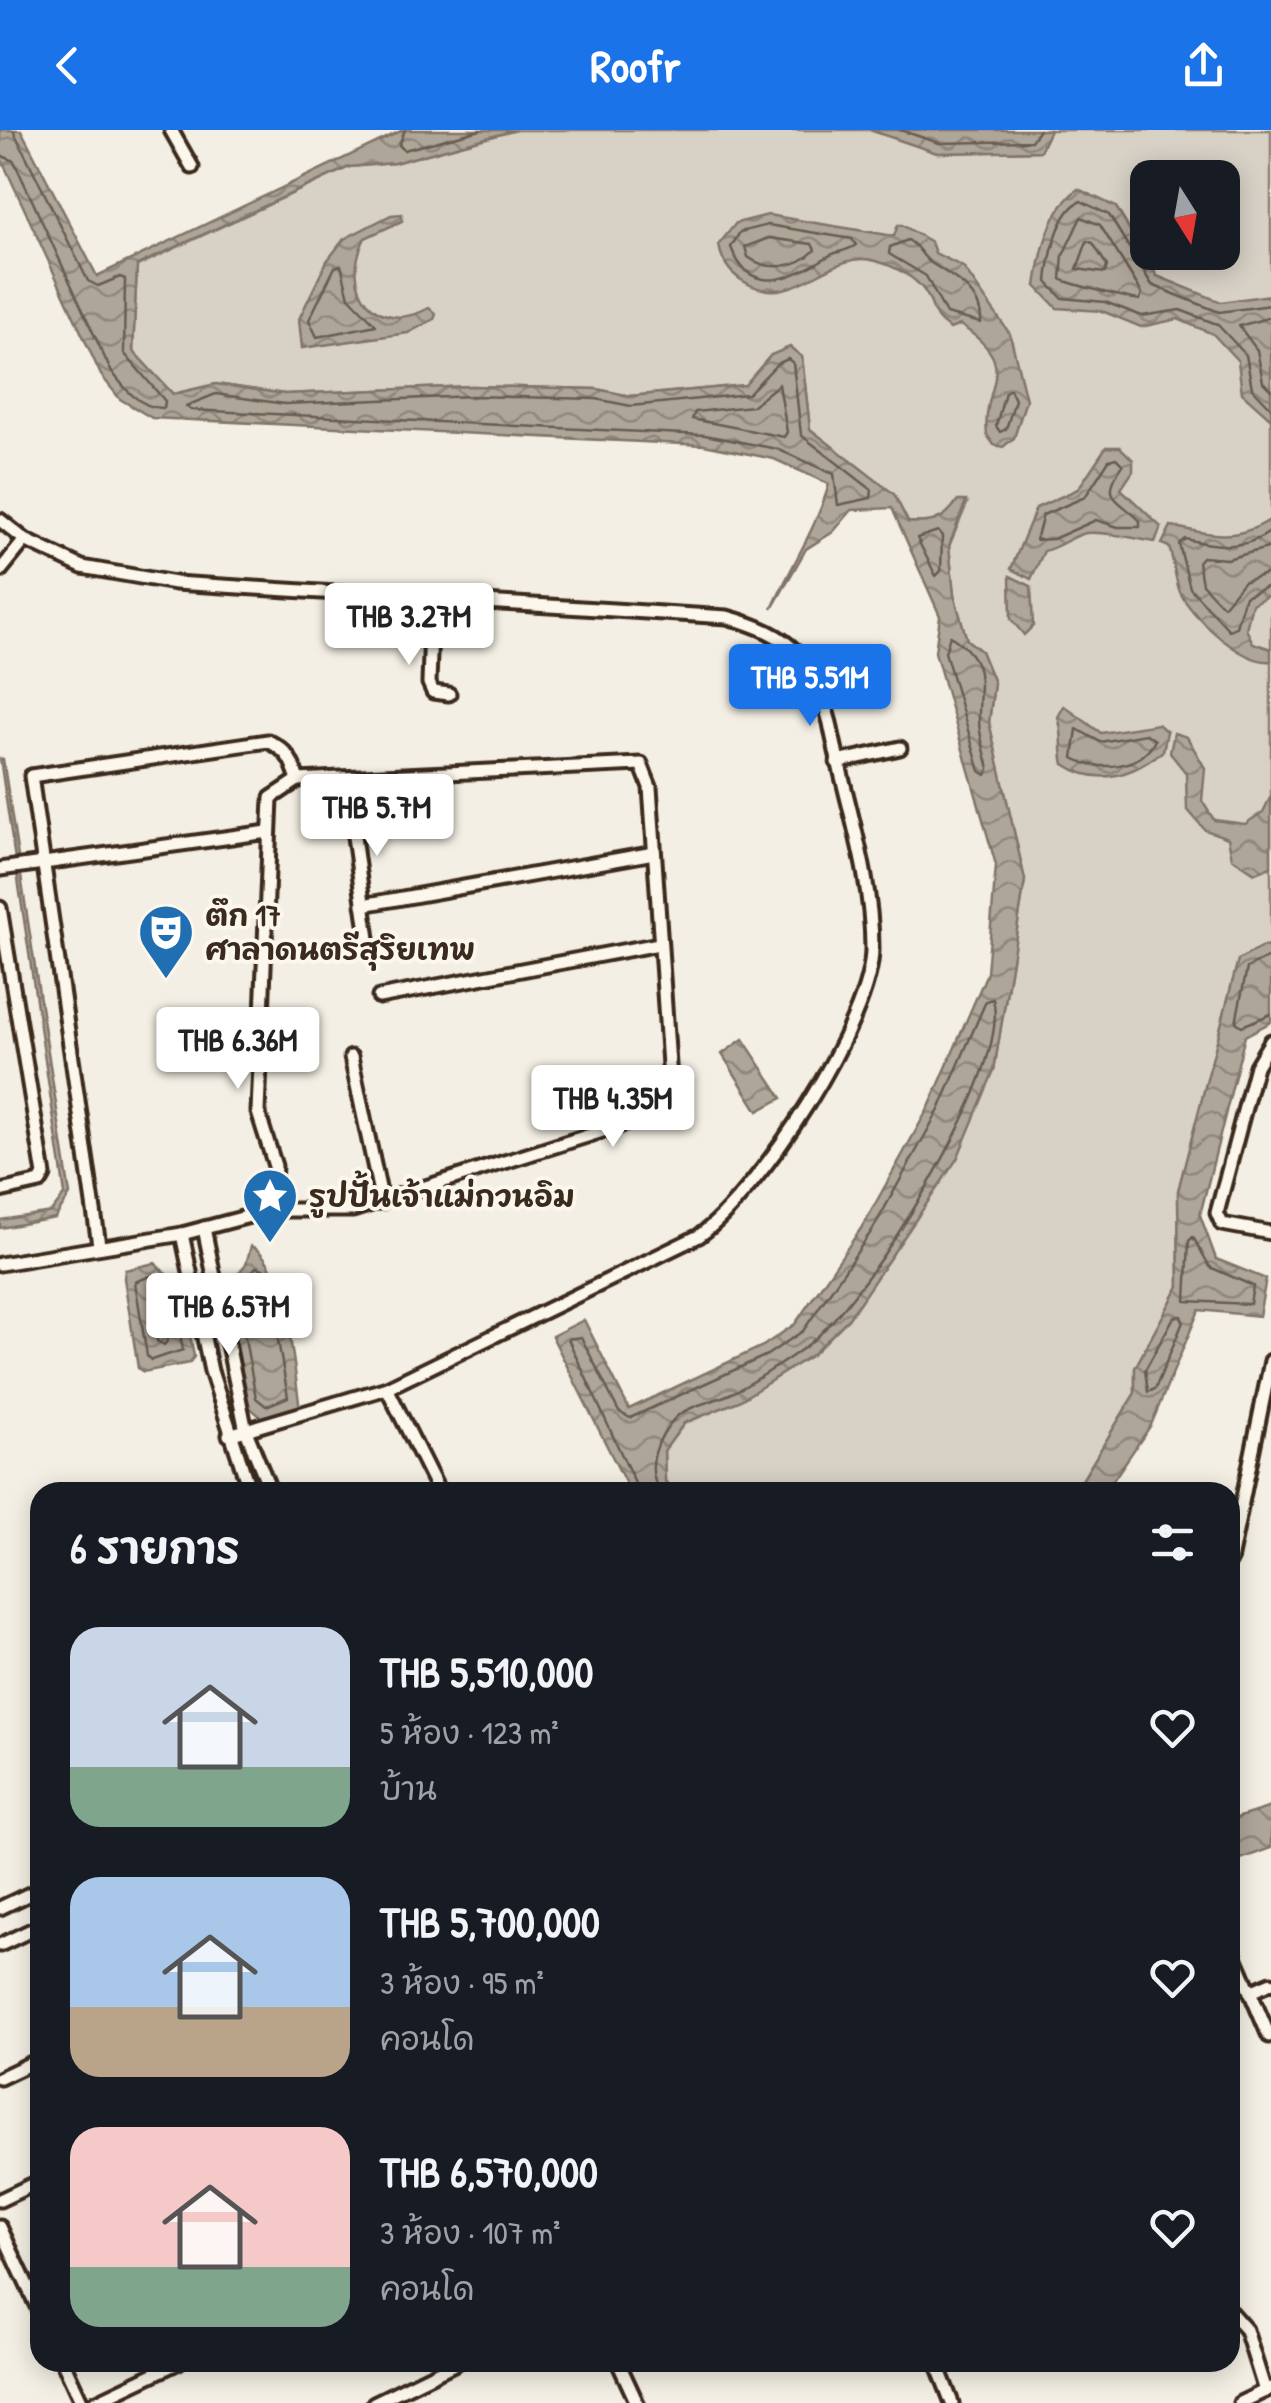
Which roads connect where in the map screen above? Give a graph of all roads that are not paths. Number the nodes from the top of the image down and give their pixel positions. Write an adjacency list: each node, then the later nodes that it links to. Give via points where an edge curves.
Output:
1 (170, 130): 2 (street)
2 (192, 167)
3 (0, 520): 4 (street)
4 (24, 540): 5 (street); 6 (street, via 82,567 152,580)
5 (0, 571)
6 (432, 599): 7 (street, via 430,682 432,692); 9 (street, via 701,613 769,629 793,646 822,694)
7 (449, 694)
8 (900, 748): 9 (street)
9 (837, 762): 32 (street, via 870,907 869,975 839,1044 761,1175 699,1236)
10 (346, 778): 11 (street); 13 (street, via 632,760 648,776); 16 (street)
11 (298, 780): 12 (street, via 271,798); 14 (street, via 283,748 268,741 37,774 30,783)
12 (268, 832): 14 (street); 25 (street, via 258,1112 276,1166)
13 (654, 853): 16 (street); 18 (street)
14 (45, 862): 15 (street); 29 (street)
15 (1, 869)
16 (362, 906): 19 (street)
17 (0, 908): 23 (street, via 44,1175 40,1182)
18 (659, 944): 20 (street); 24 (street, via 672,1109)
19 (369, 946)
20 (379, 997)
21 (1271, 1042): 27 (street, via 1256,1066 1217,1214 1222,1224)
22 (350, 1057): 24 (street)
23 (0, 1191)
24 (382, 1202): 25 (street, via 353,1210)
25 (272, 1210): 26 (street)
26 (204, 1228): 28 (street); 33 (street)
27 (1271, 1233)
28 (182, 1234): 29 (street); 34 (street)
29 (99, 1245): 30 (street)
30 (0, 1264)
31 (1271, 1361): 38 (street)
32 (387, 1388): 33 (street); 37 (street)
33 (246, 1431): 34 (street); 36 (street)
34 (229, 1435): 35 (street)
35 (246, 1482)
36 (267, 1482)
37 (434, 1482)
38 (1240, 1512)
39 (30, 1894): 40 (street)
40 (0, 1908)
41 (30, 1931): 42 (street)
42 (0, 1945)
43 (1240, 1968): 45 (street)
44 (1271, 1983): 45 (street)
45 (1250, 1992): 46 (street)
46 (1268, 2036)
47 (30, 2064): 48 (street)
48 (0, 2078)
49 (30, 2185): 50 (street)
50 (0, 2200)
51 (0, 2228): 52 (street)
52 (30, 2290)
53 (1240, 2323): 59 (street)
54 (68, 2372): 60 (street)
55 (158, 2372): 61 (street)
56 (438, 2372): 62 (street)
57 (623, 2372): 63 (street)
58 (940, 2372): 64 (street)
59 (1268, 2389): 65 (street)
60 (82, 2403)
61 (93, 2403)
62 (374, 2403)
63 (637, 2403)
64 (952, 2403)
65 (1240, 2403)

